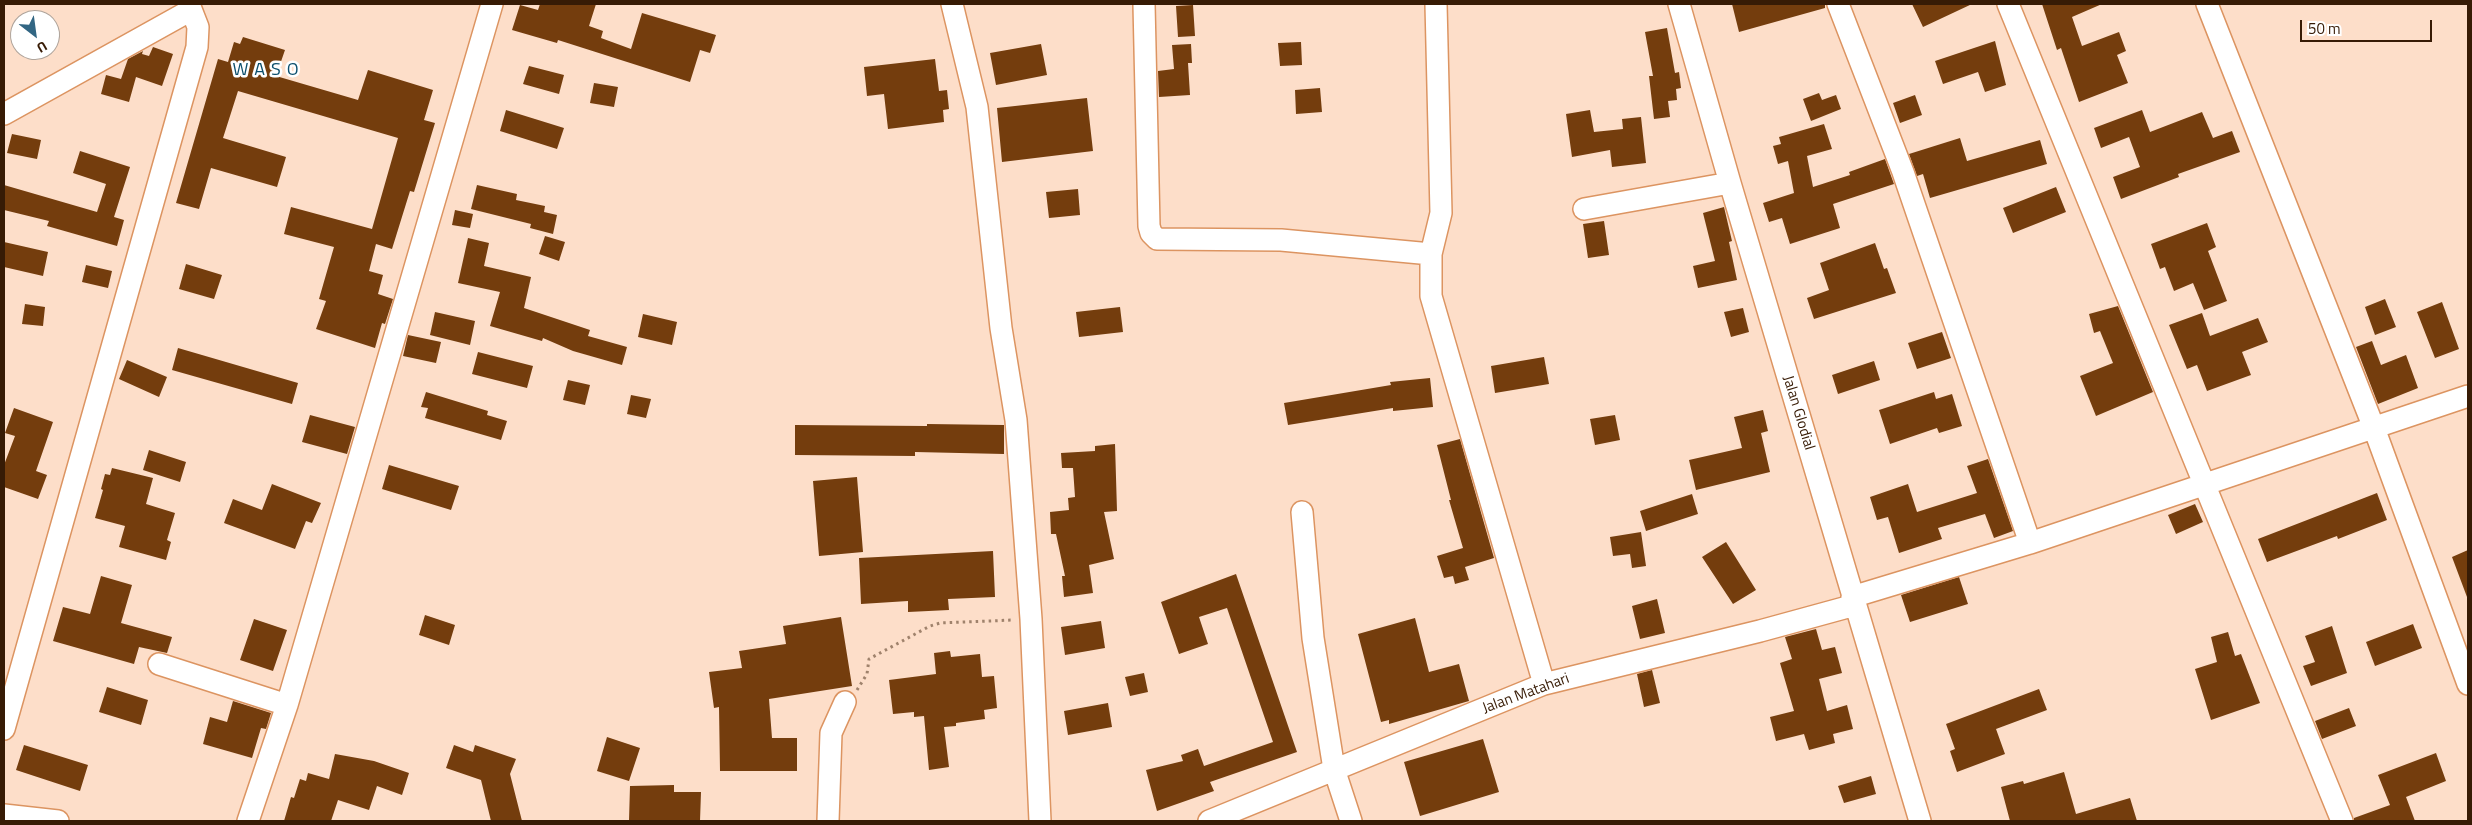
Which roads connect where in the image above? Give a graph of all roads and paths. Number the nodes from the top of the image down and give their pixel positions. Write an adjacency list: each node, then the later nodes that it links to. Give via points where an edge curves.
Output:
1 (492, 4): 25 (street)
2 (952, 4): 20 (street, via 977,106 1001,328 1016,420)
3 (1144, 4): 13 (street, via 1150,226 1157,239 1280,240)
4 (1436, 4): 13 (street, via 1441,213)
5 (1679, 4): 11 (street, Jalan Glodial)
6 (1838, 4): 18 (street, via 1903,172)
7 (2008, 4): 16 (street)
8 (2207, 4): 15 (street)
9 (190, 7): 10 (street); 26 (street, via 198,27 197,47)
10 (4, 114)
11 (1730, 183): 12 (street); 19 (street, Jalan Glodial)
12 (1584, 209)
13 (1431, 254): 22 (street, via 1430,296)
14 (2468, 396): 15 (street, Jalan Matahari)
15 (2374, 428): 16 (street, Jalan Matahari); 23 (street)
16 (2204, 484): 18 (street, Jalan Matahari); 36 (street)
17 (1302, 512): 27 (street, via 1314,638)
18 (2030, 543): 19 (street, Jalan Matahari)
19 (1854, 601): 22 (street, Jalan Matahari, via 1760,631); 35 (street, Jalan Glodial)
20 (1031, 619): 24 (path, via 930,626 869,659 864,680); 32 (street)
21 (159, 664): 25 (street)
22 (1544, 684): 27 (street, Jalan Matahari)
23 (2468, 684)
24 (845, 702): 31 (street, via 831,733)
25 (287, 705): 30 (street)
26 (4, 729)
27 (1334, 769): 33 (street, Jalan Matahari); 34 (street)
28 (4, 815): 29 (street)
29 (58, 821)
30 (248, 821)
31 (828, 821)
32 (1040, 821)
33 (1209, 821)
34 (1351, 821)
35 (1920, 821)
36 (2342, 821)

